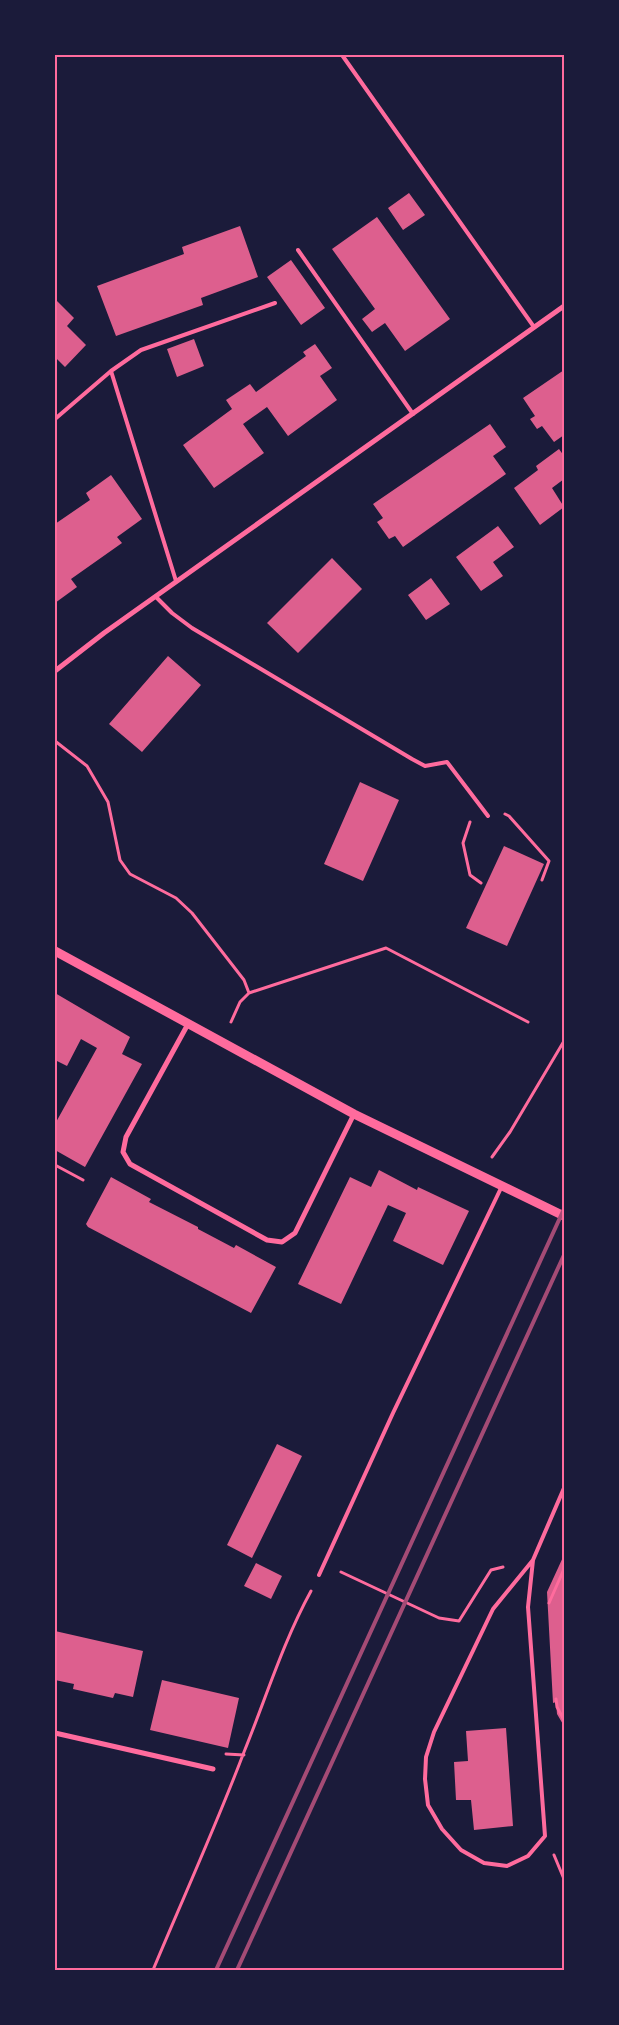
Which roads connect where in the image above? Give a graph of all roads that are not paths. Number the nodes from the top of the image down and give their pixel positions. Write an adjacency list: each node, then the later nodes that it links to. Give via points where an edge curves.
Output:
1 (342, 55): 5 (lane)
2 (298, 250): 7 (lane)
3 (275, 303): 6 (lane, via 141,350)
4 (564, 306): 5 (street)
5 (534, 327): 7 (street)
6 (111, 371): 8 (lane); 9 (lane)
7 (413, 414): 9 (street)
8 (55, 419)
9 (176, 581): 10 (street)
10 (156, 597): 11 (street); 12 (lane, via 192,628 425,766 447,762)
11 (55, 671)
12 (488, 816)
13 (55, 951): 14 (street)
14 (188, 1024): 15 (street); 15 (street, via 126,1137 123,1152 130,1164 267,1240 282,1242 295,1233)
15 (354, 1114): 16 (street)
16 (502, 1186): 17 (street); 20 (lane)
17 (564, 1216)
18 (564, 1488): 19 (lane)
19 (533, 1560): 19 (lane, via 528,1607 546,1836 528,1856 507,1866 484,1862 461,1850 442,1829 428,1805 426,1757 434,1732 493,1609)
20 (319, 1575)
21 (55, 1733): 22 (street)
22 (213, 1769)

